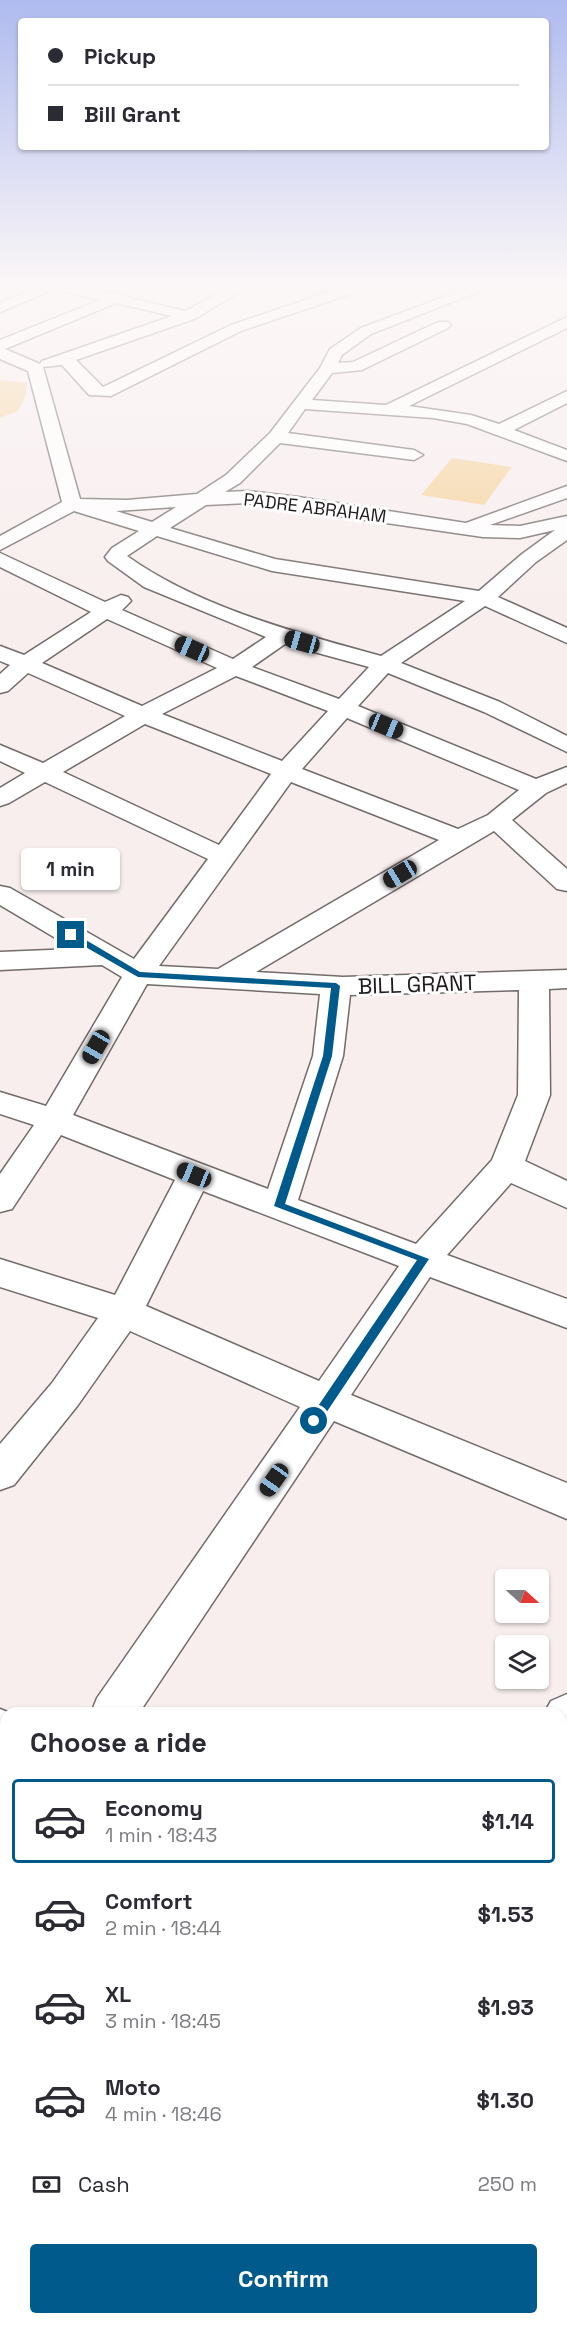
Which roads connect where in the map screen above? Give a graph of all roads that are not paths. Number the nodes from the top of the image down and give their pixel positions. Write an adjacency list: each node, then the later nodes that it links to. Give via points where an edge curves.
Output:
1 (42, 394): 13 (street)
2 (308, 394): 5 (street)
3 (420, 394): 6 (street)
4 (567, 396): 7 (street)
5 (301, 404): 6 (street); 8 (street)
6 (388, 410): 7 (street, via 462,418)
7 (499, 430): 10 (street)
8 (276, 437): 9 (street); 12 (street, via 233,479)
9 (414, 455)
10 (567, 456)
11 (567, 492): 14 (street)
12 (203, 499): 13 (street, PADRE ABRAHAM, via 127,506); 14 (street, PADRE ABRAHAM, via 268,499); 15 (street)
13 (72, 504): 15 (street); 17 (street)
14 (464, 528): 16 (street, PADRE ABRAHAM)
15 (154, 530): 19 (street, via 115,557); 20 (street, via 272,565)
16 (564, 533): 20 (street)
17 (0, 544)
18 (0, 559): 21 (street)
19 (151, 583): 21 (street); 22 (street)
20 (484, 598): 23 (street); 25 (street)
21 (106, 611): 26 (street); 27 (street)
22 (282, 636): 25 (street); 27 (street)
23 (567, 636)
24 (0, 653): 26 (street)
25 (384, 664): 29 (street); 31 (street, via 492,707)
26 (24, 665): 28 (street); 30 (street)
27 (235, 668): 29 (street); 30 (street)
28 (0, 686)
29 (343, 708): 33 (street); 36 (street)
30 (143, 715): 33 (street); 34 (street)
31 (567, 745)
32 (0, 752): 34 (street)
33 (285, 772): 39 (street); 40 (street)
34 (43, 774): 37 (street); 40 (street)
35 (567, 774): 36 (street)
36 (537, 788): 38 (street)
37 (0, 798)
38 (497, 820): 39 (street); 41 (street)
39 (459, 839): 46 (street)
40 (222, 856): 45 (street)
41 (567, 883)
42 (0, 894): 43 (street, BILL GRANT)
43 (107, 956): 44 (street); 45 (street, BILL GRANT)
44 (0, 961)
45 (138, 974): 46 (street, BILL GRANT); 50 (street)
46 (223, 979): 48 (street, BILL GRANT)
47 (551, 980): 48 (street, BILL GRANT); 51 (street, via 534,1095)
48 (336, 986): 55 (street, via 328,1056)
49 (0, 1103): 50 (street)
50 (54, 1120): 52 (street); 54 (street)
51 (506, 1166): 53 (street); 56 (street)
52 (194, 1175): 55 (street); 58 (street)
53 (567, 1196)
54 (0, 1200)
55 (279, 1206): 56 (street)
56 (423, 1259): 59 (street); 60 (street)
57 (0, 1274): 58 (street)
58 (123, 1312): 60 (street); 61 (street, via 65,1394)
59 (567, 1314)
60 (328, 1402): 62 (street); 63 (street)
61 (0, 1473)
62 (567, 1501)
63 (117, 1707)

